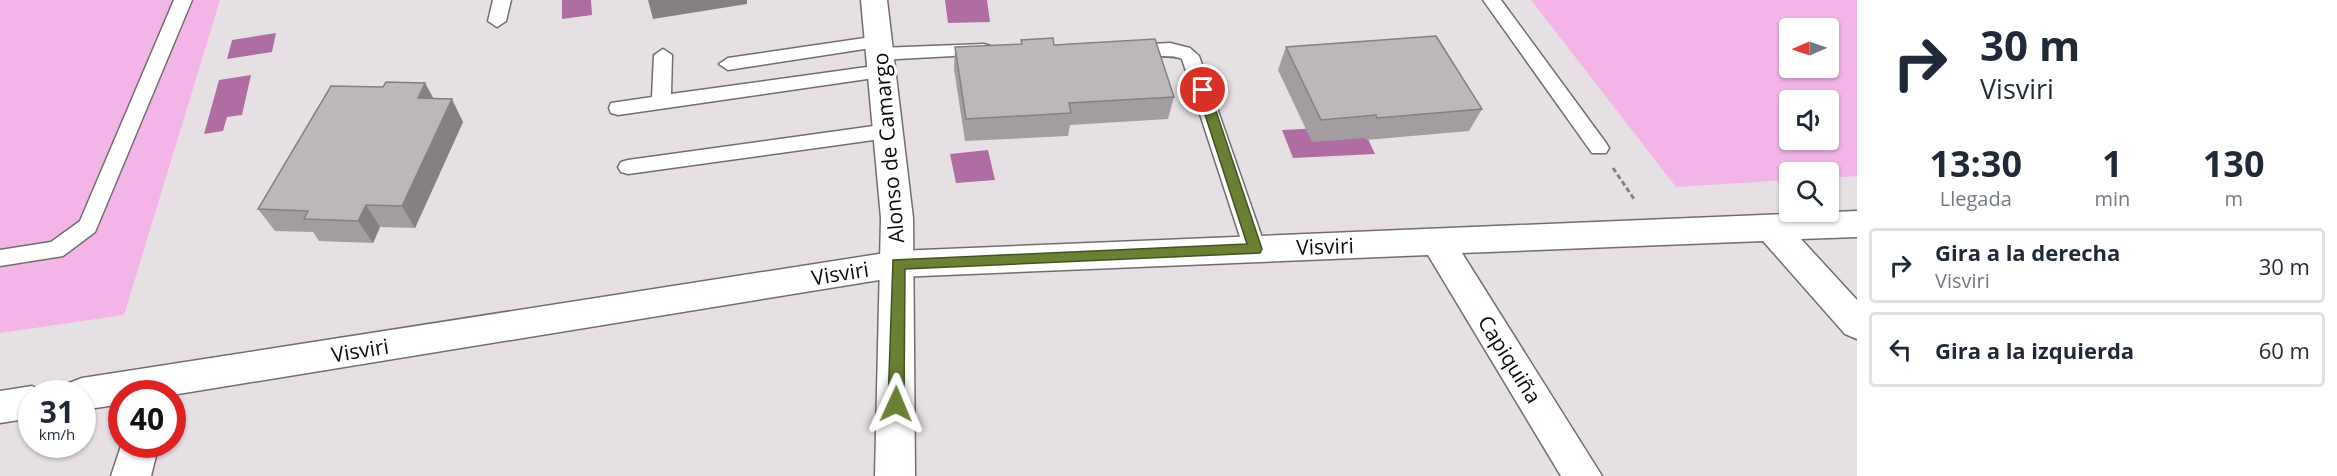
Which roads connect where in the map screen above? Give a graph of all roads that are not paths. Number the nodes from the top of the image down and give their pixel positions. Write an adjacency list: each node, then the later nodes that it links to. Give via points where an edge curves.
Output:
1 (183, 0): 20 (lane, via 88,226 56,250)
2 (502, 0): 5 (lane)
3 (874, 0): 9 (street, Alonso de Camargo)
4 (1492, 0): 14 (lane)
5 (497, 21)
6 (1006, 50): 9 (lane)
7 (1112, 52): 19 (lane, via 1170,50 1190,56)
8 (663, 55): 11 (lane)
9 (880, 56): 10 (lane); 11 (lane); 13 (street, Alonso de Camargo)
10 (728, 64)
11 (662, 101): 12 (lane)
12 (618, 108)
13 (888, 131): 15 (lane); 21 (street, Alonso de Camargo)
14 (1599, 148)
15 (628, 167)
16 (1857, 224): 17 (street, Visviri)
17 (1771, 227): 18 (street, Visviri); 22 (street)
18 (1437, 241): 19 (street, Visviri); 29 (street, Capiquiña)
19 (1255, 249): 21 (street, Visviri)
20 (0, 258)
21 (898, 264): 23 (street, Visviri); 28 (street, Alonso de Camargo)
22 (1857, 324)
23 (186, 382)
24 (18, 404): 25 (street)
25 (0, 407)
26 (136, 458): 27 (street)
27 (131, 476)
28 (895, 476)
29 (1582, 476)

